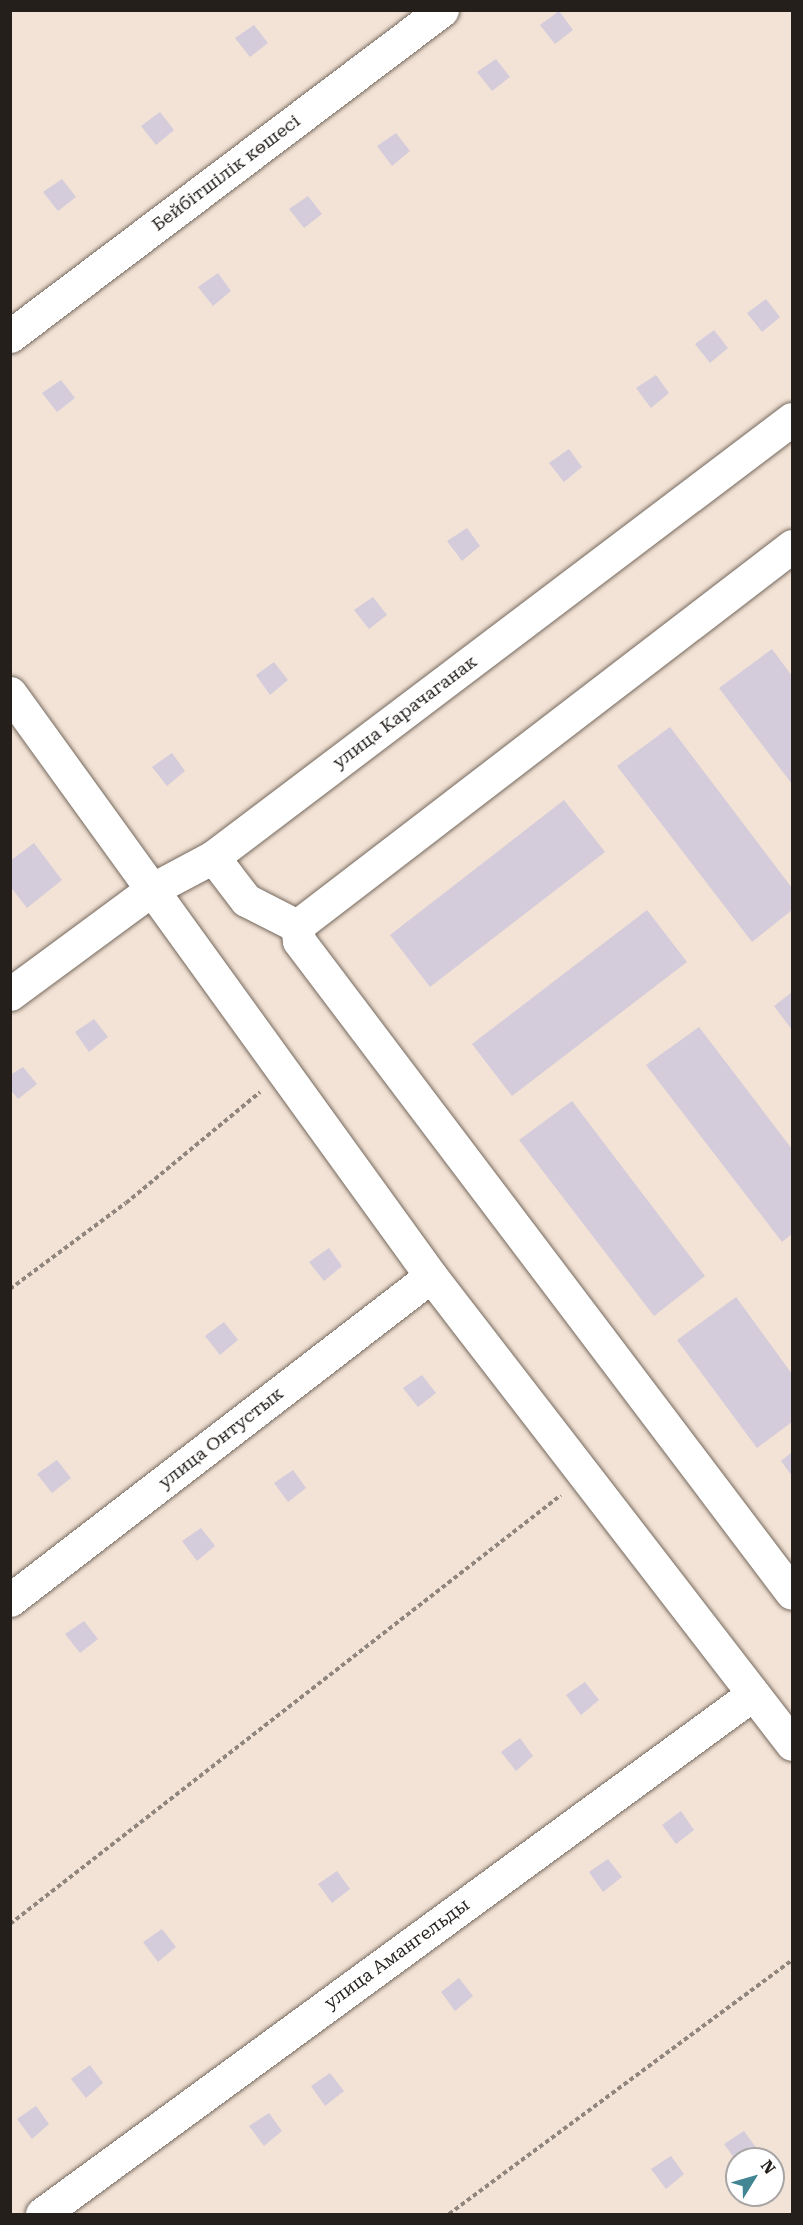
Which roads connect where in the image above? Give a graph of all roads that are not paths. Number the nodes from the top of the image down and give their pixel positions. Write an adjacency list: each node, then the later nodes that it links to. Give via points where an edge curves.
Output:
1 (442, 10): 2 (street, Бейбітшілік көшесі)
2 (10, 336)
3 (792, 419): 6 (street, улица Карачаганак)
4 (792, 546): 8 (street)
5 (10, 693): 7 (street)
6 (213, 857): 7 (street, улица Карачаганак); 8 (street, via 246,900)
7 (151, 890): 9 (street, улица Карачаганак); 10 (street)
8 (297, 926): 11 (street, via 299,941)
9 (10, 994)
10 (431, 1276): 12 (street, улица Онтустык); 13 (street)
11 (792, 1593)
12 (10, 1600)
13 (753, 1694): 14 (street); 15 (street, улица Амангельды)
14 (792, 1744)
15 (42, 2214)

